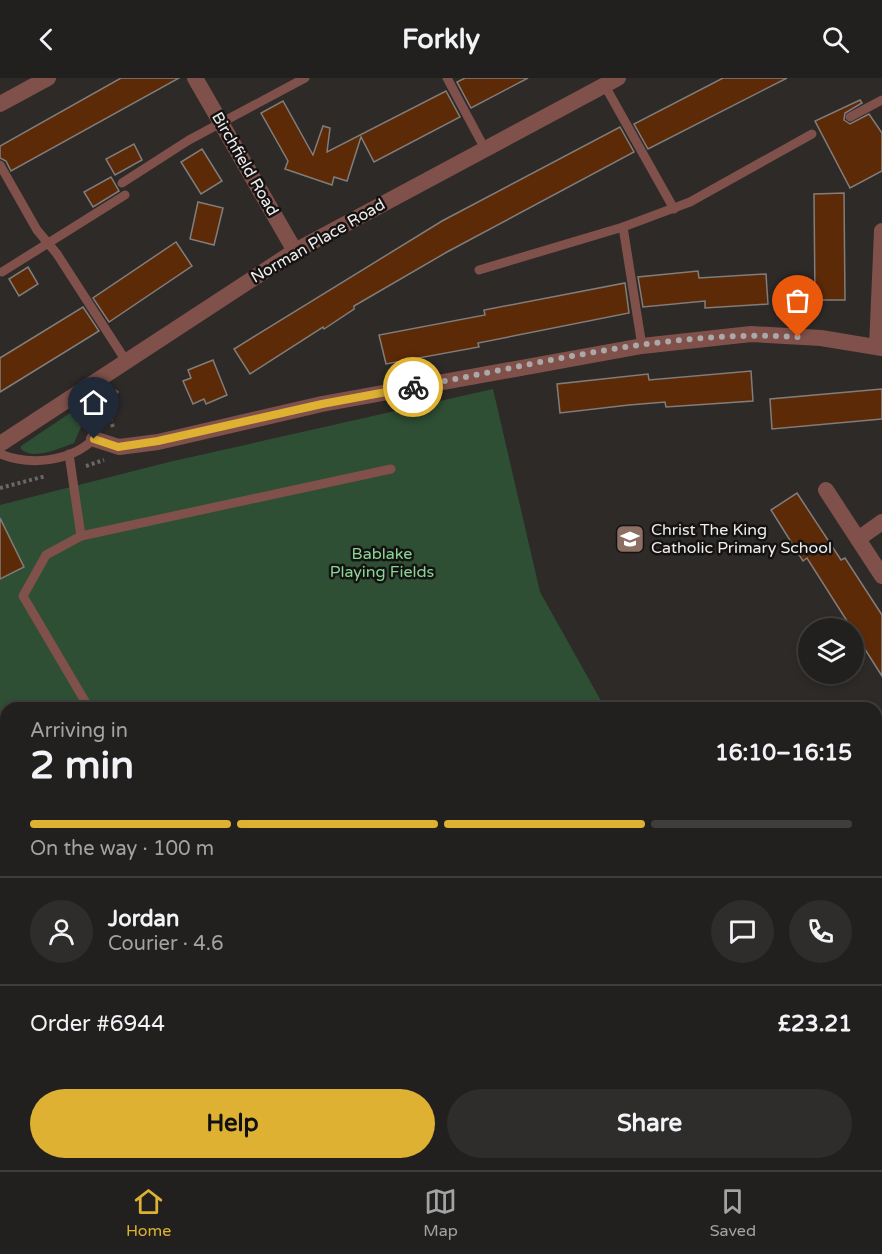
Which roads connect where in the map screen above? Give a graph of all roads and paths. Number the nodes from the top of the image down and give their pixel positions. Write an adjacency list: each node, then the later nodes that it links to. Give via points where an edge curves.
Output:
1 (48, 78): 7 (street)
2 (195, 78): 9 (street, Birchfield Road)
3 (305, 78): 9 (lane)
4 (447, 78): 11 (lane)
5 (611, 82): 11 (street, Norman Place Road); 15 (lane)
6 (882, 100): 8 (lane)
7 (0, 104)
8 (850, 117)
9 (221, 122): 13 (lane); 19 (street, Birchfield Road)
10 (812, 134): 15 (lane)
11 (485, 149): 19 (street, Norman Place Road)
12 (0, 165): 18 (lane)
13 (122, 183)
14 (125, 195): 18 (lane)
15 (674, 209): 16 (lane)
16 (623, 227): 20 (lane); 22 (lane)
17 (882, 231): 23 (street)
18 (47, 243): 21 (lane); 24 (lane)
19 (295, 251): 24 (street, Norman Place Road)
20 (479, 270)
21 (2, 272)
22 (642, 345): 23 (street, via 751,334 821,338); 29 (street, via 322,404 158,441)
23 (879, 347)
24 (126, 361): 26 (street, Norman Place Road)
25 (123, 385): 29 (path, via 112,396 108,410 115,431)
26 (77, 393): 27 (lane, via 89,411); 28 (street, Norman Place Road)
27 (94, 439): 29 (street); 30 (lane)
28 (0, 446): 30 (lane, via 17,461)
29 (114, 446): 32 (path, via 108,458)
30 (69, 454): 32 (lane)
31 (391, 469): 36 (lane)
32 (72, 470): 33 (path); 36 (lane)
33 (0, 488)
34 (826, 490): 37 (street)
35 (882, 522): 37 (street)
36 (81, 536): 39 (lane, via 46,555 24,596)
37 (858, 539): 38 (street)
38 (882, 576)
39 (86, 702)

